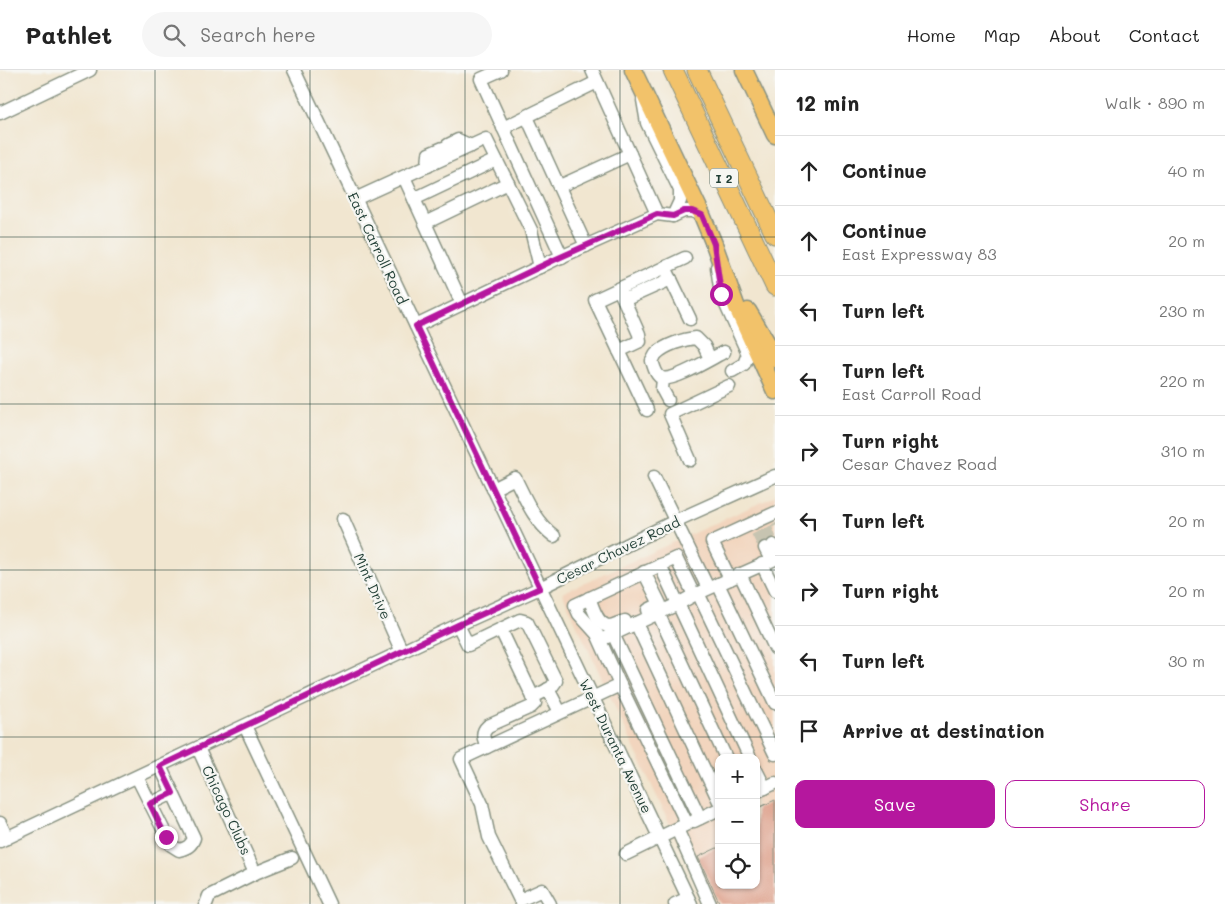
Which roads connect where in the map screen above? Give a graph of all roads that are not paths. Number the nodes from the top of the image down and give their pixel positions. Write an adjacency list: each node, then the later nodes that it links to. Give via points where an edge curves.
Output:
1 (90, 70): 12 (street)
2 (294, 70): 23 (street, East Carroll Road)
3 (501, 70): 14 (street, via 481,79)
4 (592, 70): 9 (street)
5 (632, 70): 10 (main road)
6 (673, 70): 37 (highway, I 2)
7 (697, 70): 29 (highway, I 2)
8 (744, 70): 11 (main road)
9 (597, 82): 13 (street); 17 (street)
10 (641, 88): 26 (main road); 27 (street, via 647,123 680,190 680,201)
11 (770, 111): 15 (main road)
12 (0, 113)
13 (527, 116): 14 (street); 22 (street)
14 (503, 128): 32 (street)
15 (775, 135)
16 (471, 146): 18 (street, via 486,139); 19 (street); 19 (street, via 458,140 429,154)
17 (630, 154): 22 (street); 25 (street)
18 (496, 160): 21 (street); 24 (street)
19 (428, 166): 20 (street)
20 (404, 177): 23 (street); 24 (street)
21 (508, 183): 28 (street); 34 (street, via 531,230)
22 (560, 186): 31 (street)
23 (355, 199): 41 (street, East Carroll Road)
24 (414, 199): 28 (street)
25 (657, 214): 27 (street); 31 (street)
26 (702, 215): 27 (street, via 684,211); 30 (main road)
27 (673, 216)
28 (425, 223): 39 (street)
29 (775, 234)
30 (714, 244): 45 (main road); 46 (street, via 721,294 748,354 744,364); 49 (main road, via 737,308)
31 (586, 246): 32 (street)
32 (562, 257): 34 (street)
33 (685, 258): 35 (street)
34 (540, 267): 39 (street)
35 (665, 267): 36 (street); 38 (street)
36 (671, 279): 38 (street); 40 (street)
37 (775, 286)
38 (621, 294): 42 (street, via 640,341); 42 (street, via 595,300)
39 (462, 304): 41 (street)
40 (690, 319)
41 (416, 326): 55 (street, East Carroll Road)
42 (619, 351): 51 (street)
43 (724, 352): 44 (street)
44 (710, 359): 47 (street); 47 (street, via 696,338 679,341 656,354 652,361)
45 (775, 359)
46 (732, 371)
47 (663, 379): 50 (street, via 662,389)
48 (729, 386): 52 (street, via 670,414)
49 (775, 391)
50 (668, 400)
51 (647, 410)
52 (690, 460)
53 (775, 476): 57 (street, Cesar Chavez Road)
54 (654, 477): 57 (street)
55 (493, 489): 59 (street, via 515,478 536,518); 64 (street, East Carroll Road)
56 (343, 519): 75 (street, Mint Drive)
57 (675, 521): 63 (street); 64 (street, Cesar Chavez Road)
58 (765, 522): 63 (street, via 712,542)
59 (554, 536)
60 (770, 554): 63 (street); 65 (street)
61 (660, 565): 62 (street); 63 (street, via 676,558); 67 (street)
62 (644, 572): 66 (street); 68 (street)
63 (715, 586): 67 (street); 74 (street); 80 (street); 87 (street)
64 (540, 588): 70 (street, Cesar Chavez Road); 79 (street, West Duranta Avenue)
65 (775, 591)
66 (589, 598): 68 (street, via 600,621 607,626); 73 (street, via 575,605)
67 (678, 604): 68 (street); 86 (street)
68 (660, 609): 69 (street); 85 (street)
69 (636, 623): 72 (street); 91 (street)
70 (458, 625): 71 (street, via 468,645); 75 (street, Cesar Chavez Road)
71 (501, 630): 77 (street, via 520,620 527,622 556,681); 78 (street)
72 (613, 634): 73 (street); 94 (street)
73 (600, 640): 76 (street)
74 (775, 648)
75 (402, 652): 82 (street, Cesar Chavez Road)
76 (620, 685): 79 (street); 96 (street)
77 (548, 689): 78 (street); 81 (street)
78 (533, 697): 83 (street, via 531,707 484,730)
79 (592, 697): 81 (street); 97 (street, West Duranta Avenue)
80 (775, 703)
81 (560, 712): 83 (street)
82 (245, 726): 84 (street, Cesar Chavez Road); 104 (street)
83 (487, 747): 105 (street, via 461,759 482,804 488,837 520,900 542,890)
84 (198, 748): 88 (street, Cesar Chavez Road); 101 (street, Chicago Clubs)
85 (724, 754)
86 (748, 754)
87 (775, 754)
88 (160, 766): 89 (street, Cesar Chavez Road); 90 (street)
89 (137, 777): 92 (street); 98 (street, Cesar Chavez Road)
90 (173, 793): 92 (street); 92 (street, via 194,838 184,848 179,850 171,845)
91 (718, 799)
92 (150, 804)
93 (715, 811): 94 (street)
94 (700, 818): 96 (street)
95 (0, 823): 98 (street)
96 (682, 827): 97 (street); 107 (street)
97 (660, 838): 99 (street); 102 (street, West Duranta Avenue)
98 (3, 839)
99 (626, 854)
100 (292, 858): 101 (street)
101 (255, 873): 103 (street, via 209,896)
102 (689, 901): 106 (street)
103 (206, 904)
104 (328, 904)
105 (550, 904)
106 (675, 904)
107 (710, 904)

